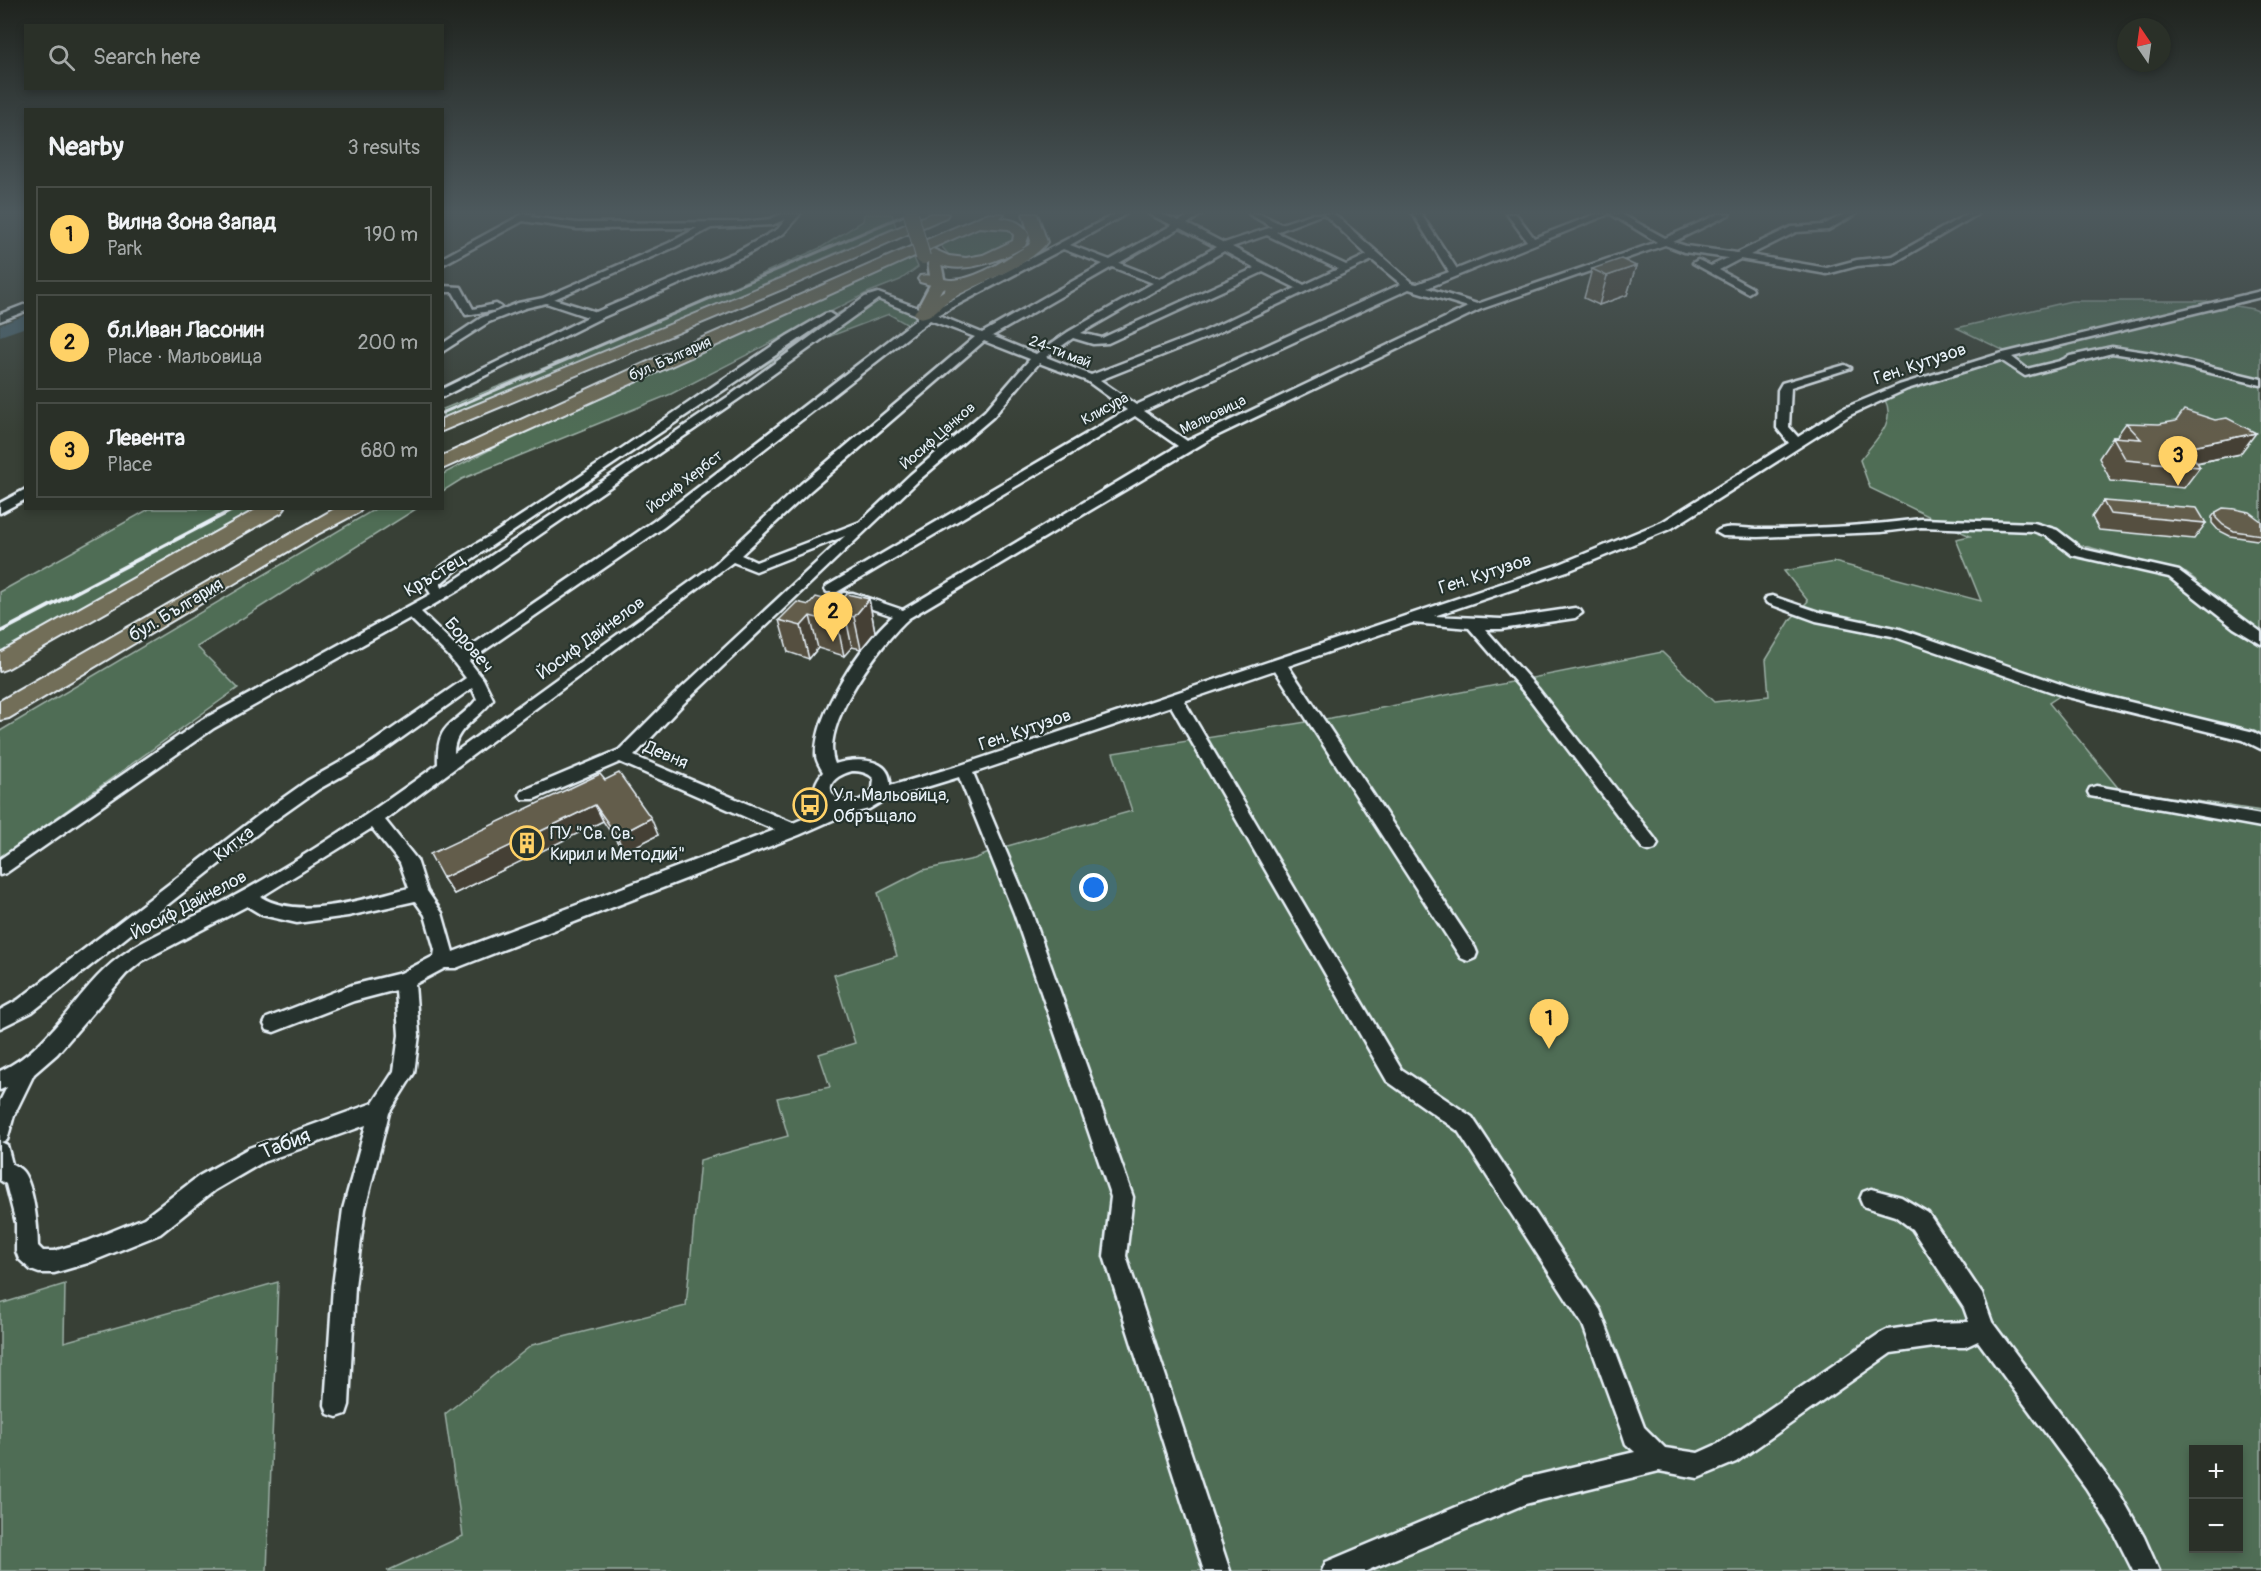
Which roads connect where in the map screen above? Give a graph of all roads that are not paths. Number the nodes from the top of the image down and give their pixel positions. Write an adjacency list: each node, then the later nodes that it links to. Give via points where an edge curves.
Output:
1 (571, 287): 21 (street)
2 (663, 287): 26 (street)
3 (770, 287): 29 (highway, бул. България)
4 (833, 287): 31 (highway, бул. България)
5 (929, 287): 27 (main road)
6 (960, 287): 27 (highway, via 941,298)
7 (980, 287): 27 (street, Йосиф Хербст)
8 (1068, 287): 33 (street, Йосиф Дайнелов)
9 (1150, 287): 32 (street, Йосиф Цанков)
10 (1222, 287): 32 (street, via 1104,341)
11 (1409, 287): 42 (street, Клисура)
12 (1416, 287): 23 (street)
13 (1534, 287): 23 (street, Мальовица)
14 (1743, 287): 17 (street)
15 (1303, 288): 39 (street, via 1209,333)
16 (444, 289): 22 (street, via 457,289 470,313 504,304)
17 (1748, 290)
18 (2261, 294): 20 (street, Ген. Кутузов)
19 (873, 297): 27 (street, 24-ти май); 57 (street, Кръстец, via 564,515 457,585)
20 (2243, 298): 25 (street); 36 (street, Ген. Кутузов)
21 (546, 300): 22 (street); 26 (street)
22 (522, 305): 34 (street, via 485,320)
23 (1477, 307): 45 (street, Мальовица)
24 (24, 308): 28 (street)
25 (2261, 308)
26 (597, 316): 41 (street)
27 (924, 316): 33 (street, 24-ти май); 63 (street, Йосиф Хербст, via 659,524)
28 (0, 318)
29 (699, 318): 30 (highway, бул. България); 31 (highway, via 692,327 695,334 703,337)
30 (674, 329): 35 (highway, via 690,334 692,340); 43 (highway, бул. България)
31 (731, 333): 35 (highway, бул. България)
32 (1072, 334): 37 (street, Йосиф Цанков)
33 (981, 338): 37 (street, 24-ти май); 53 (street, Йосиф Дайнелов, via 806,487)
34 (444, 348)
35 (684, 353): 46 (highway, бул. България)
36 (2002, 356): 40 (street, via 2025,373 2074,358 2118,351); 44 (street, Ген. Кутузов, via 1879,396)
37 (1035, 359): 39 (street, 24-ти май); 51 (street, Йосиф Цанков, via 989,414)
38 (1845, 368): 44 (street, via 1786,386 1784,428)
39 (1091, 380): 42 (street, 24-ти май)
40 (2261, 382)
41 (444, 393)
42 (1136, 410): 45 (street, 24-ти май); 55 (street, Клисура)
43 (444, 425)
44 (1796, 443): 60 (street, Ген. Кутузов, via 1667,525 1565,567)
45 (1186, 446): 59 (street, Мальовица)
46 (444, 463)
47 (24, 494): 48 (street)
48 (0, 509)
49 (271, 510): 64 (highway)
50 (348, 510): 68 (highway, бул. България)
51 (865, 525): 53 (street, via 756,567); 54 (street, Йосиф Цанков)
52 (1723, 532): 62 (street, via 1881,528 1921,523 2034,527 2052,532 2077,552 2174,574)
53 (733, 557): 71 (street, Йосиф Дайнелов)
54 (809, 579): 55 (street); 70 (street, Йосиф Цанков)
55 (832, 589): 59 (street)
56 (1772, 600): 69 (street, via 1816,616 1895,632 2069,692)
57 (411, 610): 63 (street, Боровеч); 82 (street, Кръстец, via 208,724)
58 (1575, 613): 61 (street, via 1501,624)
59 (904, 615): 73 (street, Мальовица, via 863,661 836,711 826,736 824,757)
60 (1409, 618): 61 (street); 65 (street, Ген. Кутузов)
61 (1473, 624): 81 (street, via 1534,694)
62 (2261, 639)
63 (460, 660): 66 (street, Боровеч)
64 (0, 663)
65 (1278, 663): 67 (street, Ген. Кутузов); 85 (street)
66 (475, 679): 71 (street, Боровеч, via 485,699 475,713 452,730 446,746); 88 (street, Китка, via 274,812 110,942 25,1006)
67 (1175, 699): 72 (street, Ген. Кутузов); 98 (street, via 1394,1075 1465,1124 1592,1318 1635,1435)
68 (0, 712)
69 (2257, 738)
70 (625, 754): 75 (street, Девня); 80 (street, Девня, via 627,760)
71 (446, 766): 78 (street, Йосиф Дайнелов)
72 (964, 770): 76 (street, Ген. Кутузов); 99 (street, via 1023,913 1122,1197 1115,1256)
73 (831, 772): 76 (street, via 852,765 872,768 883,780); 77 (street, via 820,790 830,805)
74 (2097, 792): 79 (street)
75 (528, 795)
76 (878, 796): 77 (street, Ген. Кутузов, via 863,805)
77 (841, 809): 80 (street, Ген. Кутузов)
78 (374, 819): 83 (street, via 408,860); 84 (street, Йосиф Дайнелов)
79 (2261, 821)
80 (793, 830): 86 (street, Ген. Кутузов, via 456,960)
81 (1649, 844)
82 (0, 868)
83 (419, 893): 84 (street, via 297,916 268,910); 86 (street, via 433,913 444,950)
84 (246, 897): 90 (street, Йосиф Дайнелов, via 152,945 119,968 50,1048)
85 (1468, 953)
86 (442, 960): 87 (street, Ген. Кутузов)
87 (405, 980): 89 (street, Ген. Кутузов, via 352,993); 92 (street, via 409,1035 404,1073)
88 (0, 1020)
89 (274, 1024)
90 (27, 1068): 91 (street, Йосиф Дайнелов); 93 (street, via 4,1114)
91 (0, 1081)
92 (380, 1110): 94 (street, Табия, via 256,1155 207,1183 152,1226 54,1262 39,1262 27,1251 27,1223 15,1178 2,1169); 97 (street, via 354,1209)
93 (0, 1133)
94 (0, 1152)
95 (1871, 1198): 96 (street, via 1901,1207 1920,1221 1974,1302)
96 (1982, 1328): 98 (street, via 1965,1335 1887,1342 1727,1453 1698,1466); 101 (street, via 2102,1487 2133,1537)
97 (336, 1405)
98 (1659, 1459): 100 (street, via 1525,1491)
99 (1217, 1571)
100 (1335, 1571)
101 (2146, 1571)

